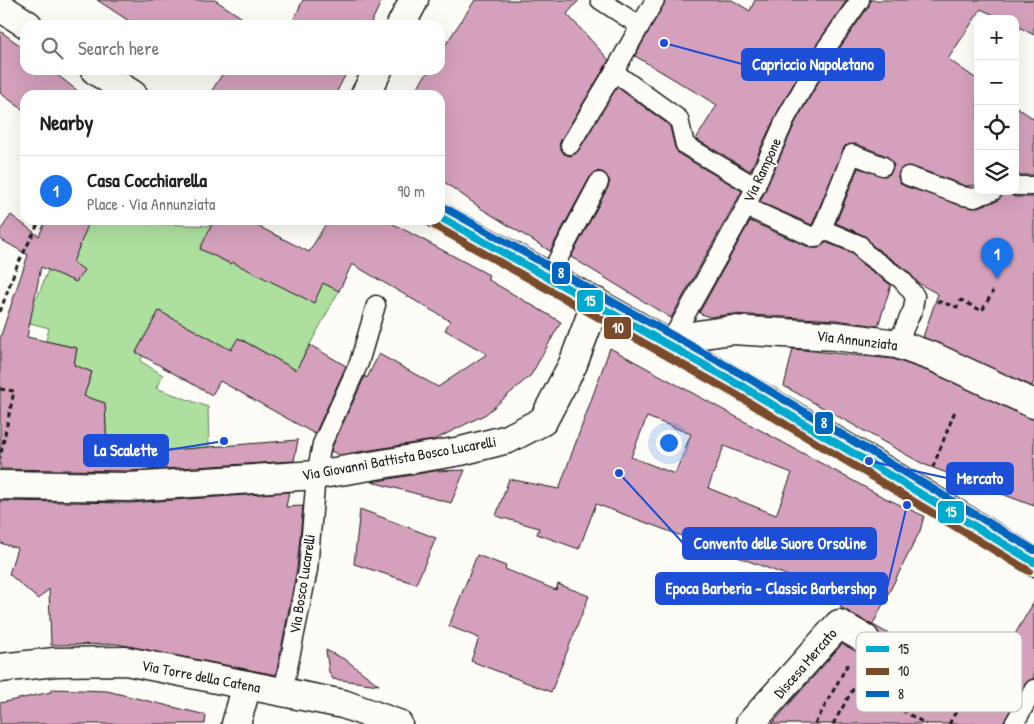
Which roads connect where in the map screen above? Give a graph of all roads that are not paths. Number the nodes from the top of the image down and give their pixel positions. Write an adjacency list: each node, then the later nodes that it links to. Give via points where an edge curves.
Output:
1 (414, 0): 7 (street)
2 (600, 0): 8 (lane)
3 (655, 0): 8 (lane)
4 (860, 0): 20 (lane, Via Rampone, via 823,52 787,116)
5 (0, 6): 6 (street)
6 (21, 20)
7 (404, 20)
8 (640, 26): 9 (lane)
9 (614, 72): 14 (lane); 20 (lane, via 679,119 685,145)
10 (103, 75): 12 (street)
11 (375, 75): 13 (street)
12 (125, 90)
13 (368, 90)
14 (570, 145)
15 (883, 166): 24 (lane, via 852,154)
16 (908, 176): 21 (lane, via 963,196 974,198)
17 (599, 182): 25 (lane)
18 (1019, 186): 19 (lane)
19 (1034, 186)
20 (756, 187): 22 (lane, Via Rampone)
21 (982, 195)
22 (746, 207): 24 (lane, via 815,238); 28 (lane, Via Rampone)
23 (445, 220): 25 (street)
24 (822, 229): 29 (lane, via 860,245 902,280 915,296)
25 (549, 276): 26 (street)
26 (596, 302): 28 (street); 31 (street, Via Giovanni Battista Bosco Lucarelli, via 573,364 542,421 508,439 461,451)
27 (376, 304): 31 (lane, Via Bosco Lucarelli, via 359,363 322,444)
28 (670, 344): 29 (street, Via Annunziata, via 697,335 732,330 835,336); 33 (street)
29 (897, 344): 30 (street, Via Annunziata)
30 (1032, 399)
31 (316, 475): 32 (street, Via Giovanni Battista Bosco Lucarelli, via 129,487); 38 (lane, Via Bosco Lucarelli, via 308,570)
32 (0, 485)
33 (1034, 562)
34 (856, 638): 43 (street, Discesa Mercato, via 838,624)
35 (0, 668): 36 (street, Via Torre della Catena, via 55,662 126,662)
36 (247, 685): 38 (street, Via Torre della Catena); 41 (street)
37 (1034, 689): 39 (lane)
38 (283, 692): 42 (street, Via Torre della Catena, via 343,704)
39 (1022, 710)
40 (1021, 712): 44 (lane)
41 (236, 724)
42 (398, 724)
43 (750, 724)
44 (1014, 724)

